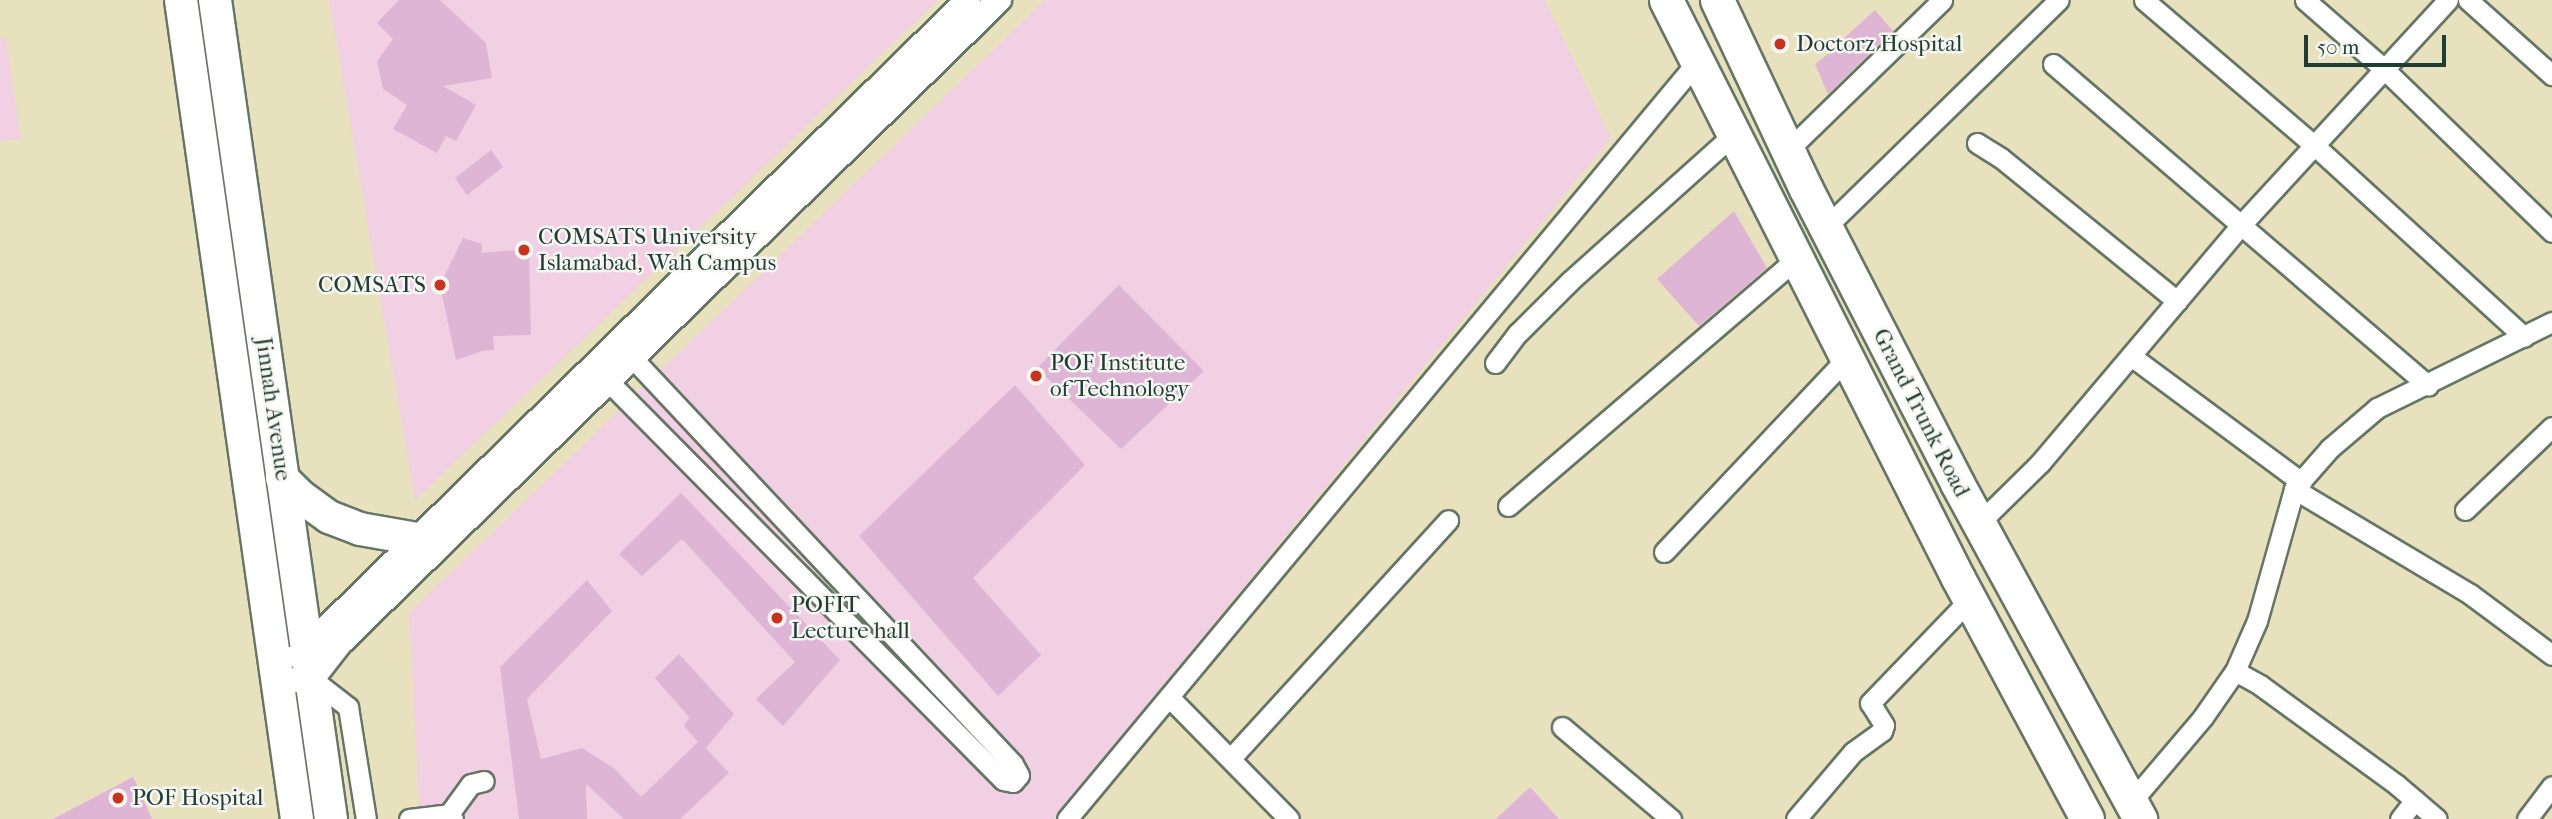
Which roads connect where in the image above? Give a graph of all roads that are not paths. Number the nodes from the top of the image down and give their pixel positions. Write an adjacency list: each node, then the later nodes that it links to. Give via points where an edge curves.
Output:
1 (181, 0): 48 (main road, Jinnah Avenue)
2 (215, 0): 35 (main road, Jinnah Avenue)
3 (968, 0): 28 (street)
4 (999, 0): 28 (street)
5 (1666, 0): 13 (highway, Grand Trunk Road)
6 (1717, 0): 20 (highway, Grand Trunk Road)
7 (1942, 0): 20 (street)
8 (2059, 0): 23 (street)
9 (2144, 0): 19 (street)
10 (2305, 0): 15 (street)
11 (2448, 0): 15 (street)
12 (2468, 0): 16 (street)
13 (1696, 62): 17 (highway, Grand Trunk Road); 49 (street)
14 (2053, 64): 22 (street)
15 (2384, 69): 19 (street); 21 (street)
16 (2552, 75)
17 (1733, 135): 24 (highway, Grand Trunk Road); 31 (street, via 1570,281)
18 (1977, 143): 25 (street)
19 (2315, 146): 22 (street); 27 (street)
20 (1788, 150): 23 (highway, Grand Trunk Road)
21 (2550, 224)
22 (2241, 226): 25 (street); 33 (street)
23 (1826, 227): 40 (highway, Grand Trunk Road)
24 (1797, 258): 30 (highway, Grand Trunk Road); 37 (street)
25 (2177, 301): 29 (street)
26 (2552, 322): 27 (street)
27 (2524, 337): 33 (street)
28 (626, 350): 32 (street); 32 (street, via 1013,764 1019,775 1013,782 1003,780)
29 (2131, 356): 36 (street); 40 (street, via 2040,463)
30 (1847, 358): 42 (street); 43 (highway, Grand Trunk Road)
31 (1495, 363)
32 (601, 374): 41 (street)
33 (2428, 385): 36 (street, via 2377,408 2330,448)
34 (2552, 427): 38 (street)
35 (282, 478): 41 (main road, via 329,517); 44 (main road, Jinnah Avenue)
36 (2297, 485): 45 (street, via 2470,594); 46 (street, via 2257,621)
37 (1508, 506)
38 (2465, 510)
39 (1448, 520): 51 (street)
40 (1979, 523): 55 (highway, Grand Trunk Road)
41 (424, 546): 44 (street); 47 (street)
42 (1664, 552)
43 (1969, 600): 64 (street, via 1870,703 1884,725 1881,731 1853,752); 65 (highway, Grand Trunk Road)
44 (308, 644): 47 (main road, Jinnah Avenue); 48 (street)
45 (2552, 655)
46 (2235, 671): 54 (street); 55 (street)
47 (312, 679): 48 (street); 58 (main road, Jinnah Avenue); 59 (street, via 348,707)
48 (278, 681): 57 (main road, Jinnah Avenue)
49 (1169, 697): 51 (street); 61 (street)
50 (1562, 727): 63 (street)
51 (1231, 758): 62 (street)
52 (484, 781): 56 (street, via 471,784)
53 (2552, 786): 68 (street)
54 (2415, 800): 66 (street); 67 (street)
55 (2136, 810)
56 (451, 816): 60 (street)
57 (297, 819)
58 (331, 819)
59 (366, 819)
60 (410, 819)
61 (1068, 819)
62 (1289, 819)
63 (1671, 819)
64 (1796, 819)
65 (2087, 819)
66 (2400, 819)
67 (2437, 819)
68 (2526, 819)

